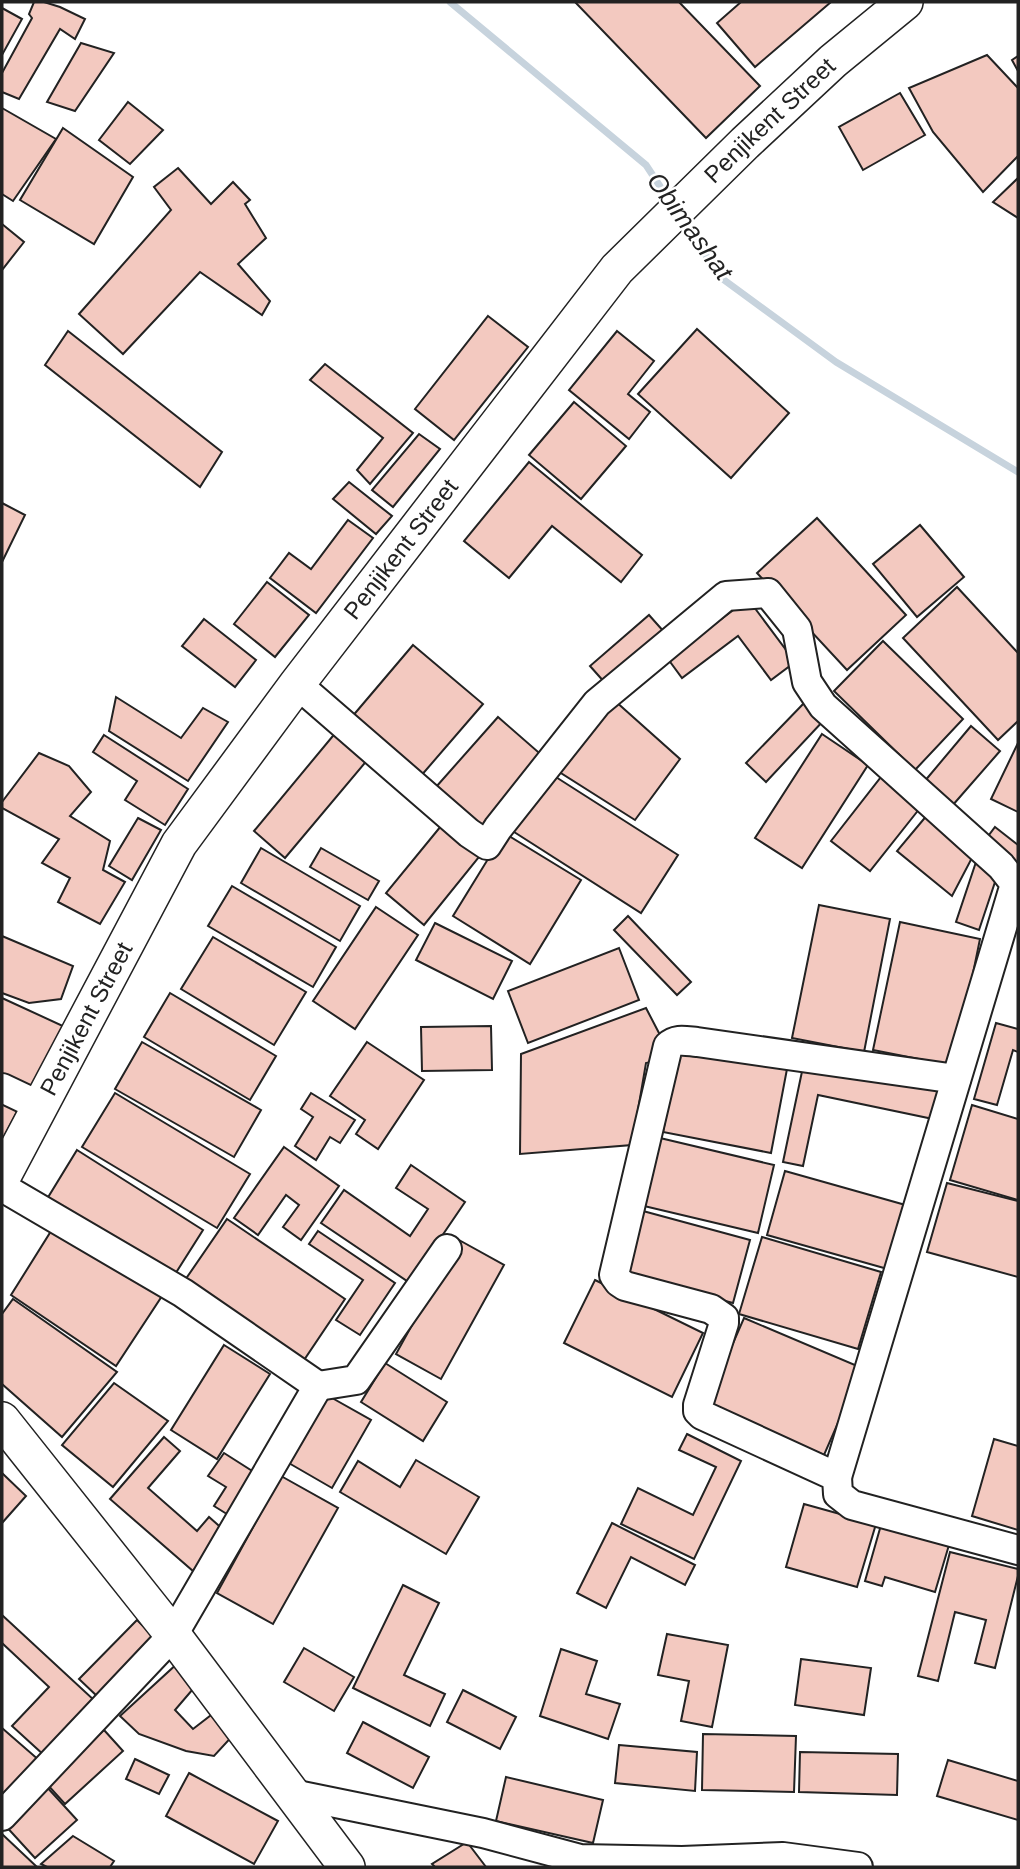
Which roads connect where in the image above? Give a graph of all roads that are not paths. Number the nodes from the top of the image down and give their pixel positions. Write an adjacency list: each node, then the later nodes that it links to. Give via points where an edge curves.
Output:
1 (905, 2): 2 (main road, Penjikent Street, via 833,61 617,269)
2 (297, 684): 3 (street, via 487,845 597,703 726,596 768,593 797,629 807,682 823,706 1001,866 1015,884); 5 (main road, Penjikent Street, via 179,844)
3 (956, 1079): 11 (street); 11 (street, via 697,1042 677,1040 668,1046 614,1275 625,1286 711,1309 724,1318 698,1411)
4 (2, 1088): 5 (street)
5 (40, 1105): 6 (main road, Penjikent Street)
6 (2, 1178)
7 (2, 1187): 9 (street, via 183,1293)
8 (447, 1249): 9 (street, via 356,1380)
9 (318, 1386): 13 (street)
10 (2, 1420): 13 (main road)
11 (838, 1478): 12 (street, via 838,1494 852,1505)
12 (1018, 1550)
13 (173, 1635): 14 (main road); 15 (street)
14 (292, 1794): 16 (main road); 17 (street, via 483,1833 580,1859 783,1857)
15 (2, 1815)
16 (347, 1867)
17 (858, 1867)

